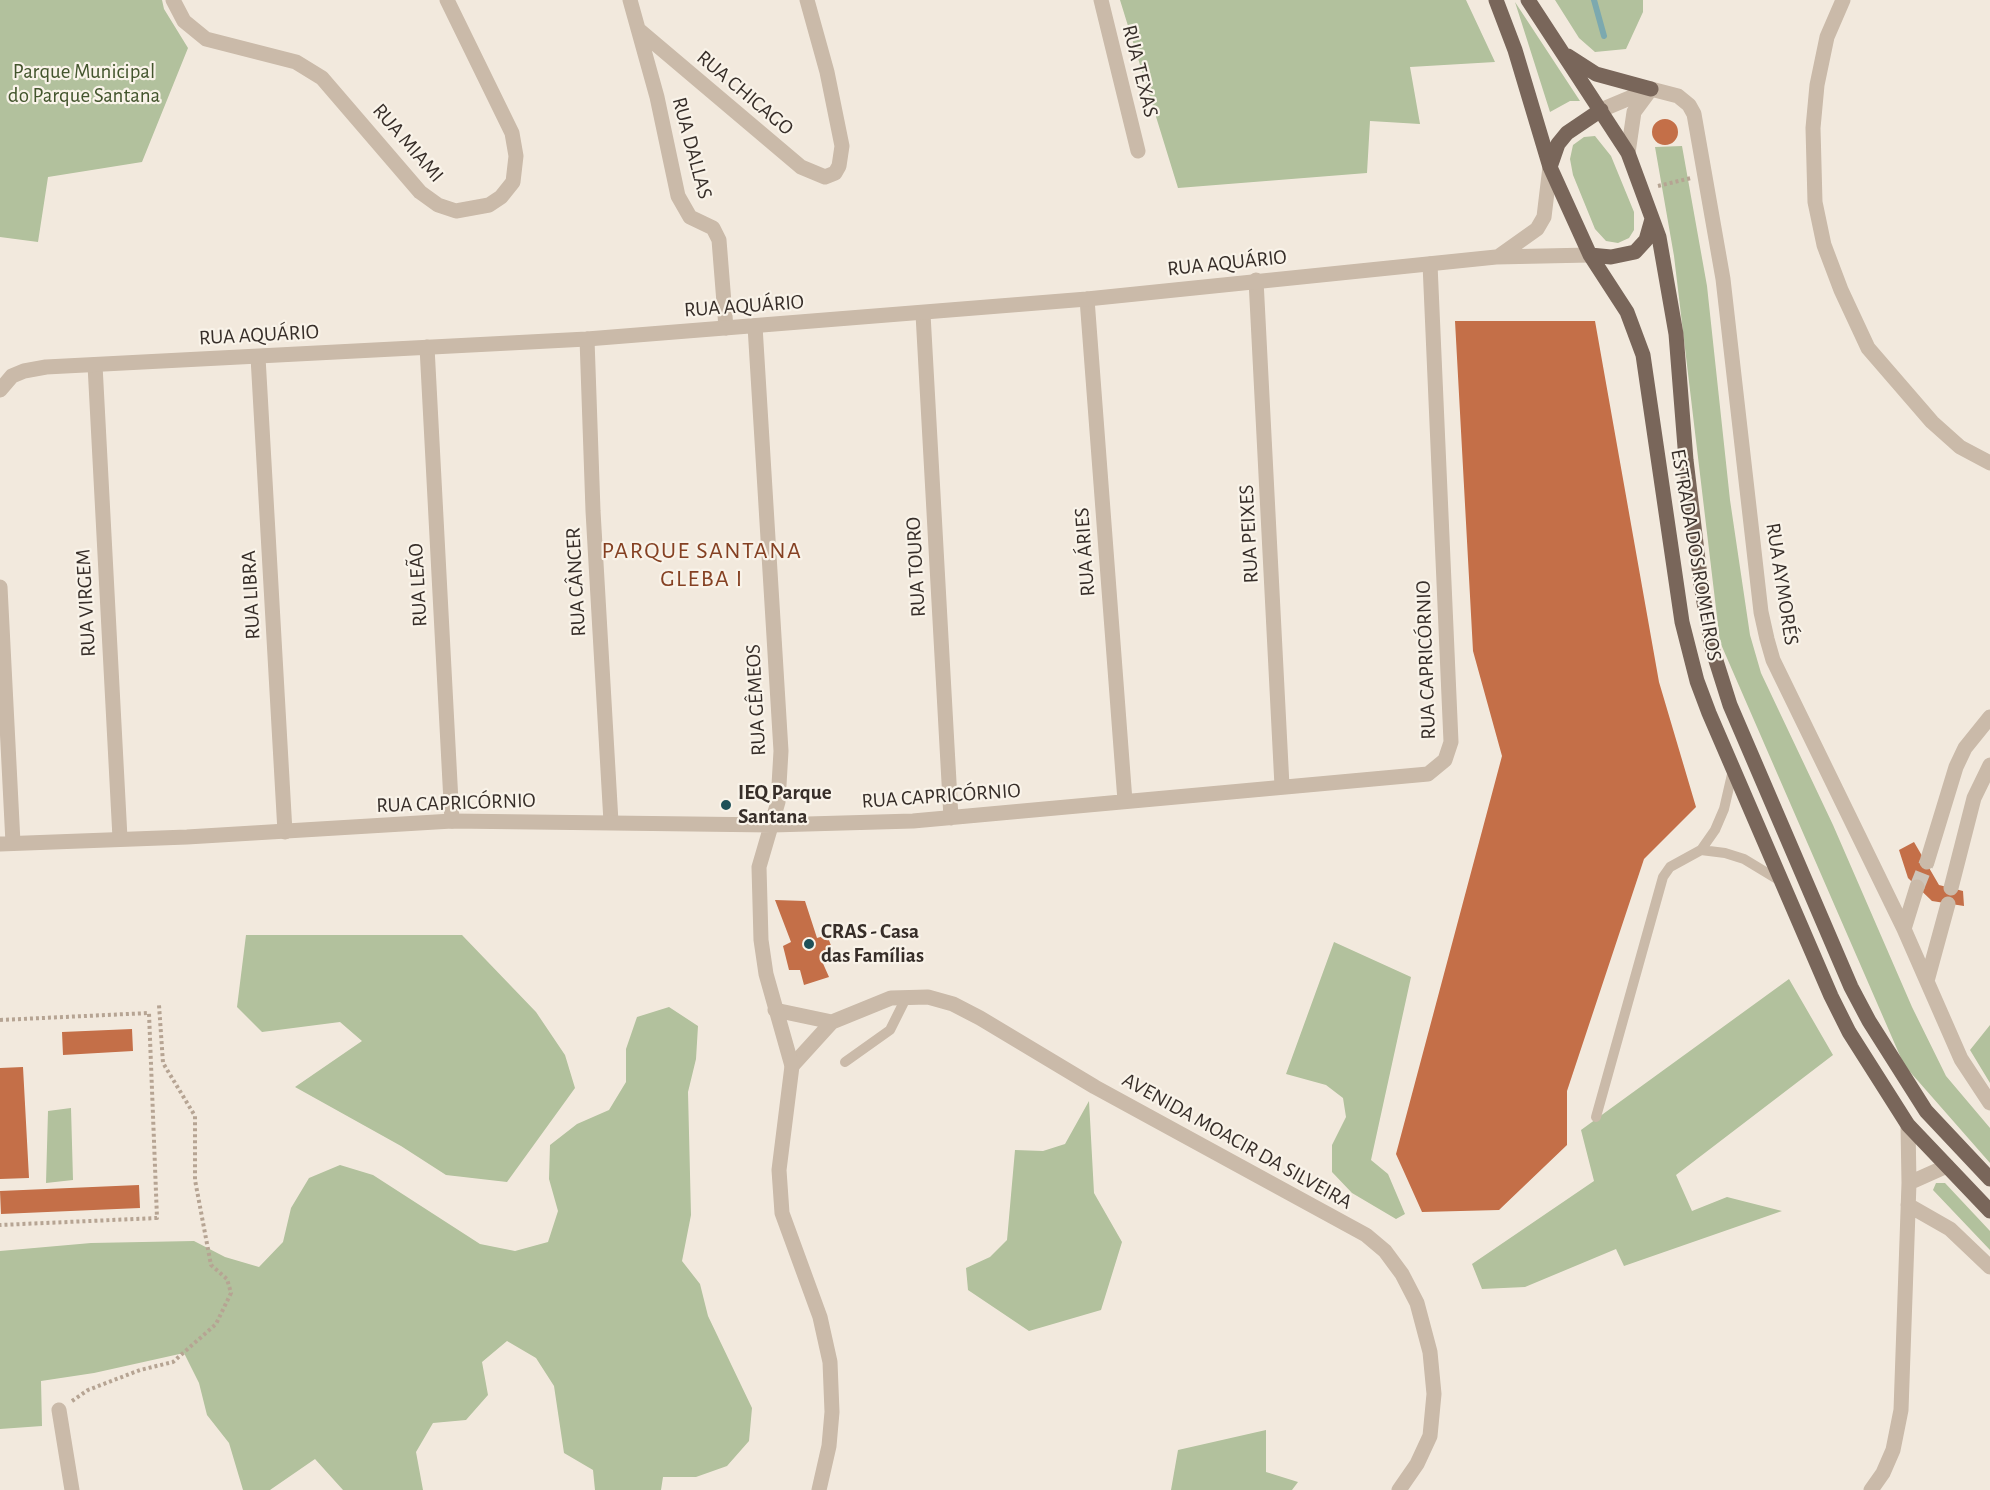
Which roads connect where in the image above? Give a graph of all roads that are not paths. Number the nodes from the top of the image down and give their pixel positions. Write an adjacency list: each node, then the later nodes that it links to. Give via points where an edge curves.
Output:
1 (173, 0): 2 (street, RUA MIAMI, via 183,21 206,39 296,62 322,78 420,192 438,205 456,211 489,205 501,197 513,182 515,143)
2 (447, 0)
3 (630, 0): 9 (street, RUA DALLAS)
4 (807, 0): 9 (street, RUA CHICAGO, via 840,134 839,166 831,176 819,176 801,167)
5 (1101, 0): 13 (street, RUA TEXAS)
6 (1496, 0): 15 (main road, ESTRADA DOS ROMEIROS)
7 (1528, 0): 10 (main road, ESTRADA DOS ROMEIROS)
8 (1843, 0): 30 (street, via 1827,37 1814,117 1814,184 1824,245 1868,348 1932,422 1960,447)
9 (639, 30): 24 (street, RUA DALLAS, via 678,196 690,217 713,228 719,240)
10 (1563, 52): 11 (main road, via 1596,74); 12 (main road, ESTRADA DOS ROMEIROS)
11 (1651, 89): 12 (street); 14 (street, via 1634,112); 48 (street, RUA AYMORÉS, via 1678,96 1689,105 1696,123 1723,279 1767,639 1787,690)
12 (1601, 110): 14 (main road, ESTRADA DOS ROMEIROS); 15 (main road, via 1567,133 1558,144)
13 (1138, 151)
14 (1628, 153): 16 (main road, ESTRADA DOS ROMEIROS)
15 (1550, 167): 17 (main road, ESTRADA DOS ROMEIROS); 18 (street, via 1544,217 1537,229)
16 (1652, 219): 17 (main road, via 1646,240 1635,252 1611,257); 59 (main road, ESTRADA DOS ROMEIROS, via 1659,237 1676,334 1701,585 1712,648 1730,705 1869,1021 1926,1111)
17 (1590, 255): 18 (street, RUA AQUÁRIO); 33 (main road, ESTRADA DOS ROMEIROS, via 1627,312 1643,355 1676,589 1689,653)
18 (1496, 257): 19 (street, RUA AQUÁRIO)
19 (1430, 264): 20 (street, RUA AQUÁRIO); 35 (street, RUA CAPRICÓRNIO, via 1450,750 1445,760 1428,774)
20 (1256, 280): 21 (street, RUA AQUÁRIO); 35 (street, RUA PEIXES)
21 (1088, 299): 22 (street, RUA AQUÁRIO); 36 (street, RUA ÁRIES)
22 (923, 314): 23 (street, RUA AQUÁRIO); 37 (street, RUA TOURO)
23 (755, 326): 24 (street, RUA AQUÁRIO); 40 (street, RUA GÊMEOS, via 781,751 780,787)
24 (726, 328): 25 (street, RUA AQUÁRIO)
25 (587, 339): 26 (street, RUA AQUÁRIO); 39 (street, RUA CÂNCER)
26 (427, 347): 27 (street, RUA AQUÁRIO); 38 (street, RUA LEÃO)
27 (258, 357): 28 (street, RUA AQUÁRIO); 41 (street, RUA LIBRA)
28 (95, 365): 29 (street, RUA AQUÁRIO, via 24,371 12,376); 42 (street, RUA VIRGEM)
29 (0, 390)
30 (1990, 463)
31 (0, 587): 43 (street, RUA CAPRICÓRNIO)
32 (1990, 717): 45 (street, via 1965,748 1956,767)
33 (1733, 770): 44 (lane, via 1724,809); 46 (main road, ESTRADA DOS ROMEIROS)
34 (1988, 776): 49 (street, via 1974,798)
35 (1282, 786): 36 (street, RUA CAPRICÓRNIO)
36 (1125, 801): 37 (street, RUA CAPRICÓRNIO)
37 (951, 818): 40 (street, RUA CAPRICÓRNIO)
38 (452, 821): 39 (street, RUA CAPRICÓRNIO); 41 (street, RUA CAPRICÓRNIO)
39 (610, 822): 40 (street, RUA CAPRICÓRNIO)
40 (772, 825): 51 (street, RUA GÊMEOS, via 759,867 759,908 766,974)
41 (285, 832): 42 (street, RUA CAPRICÓRNIO)
42 (120, 838): 43 (street, RUA CAPRICÓRNIO)
43 (7, 843)
44 (1701, 850): 46 (lane, via 1744,859); 56 (lane, via 1674,863 1663,877)
45 (1927, 862)
46 (1782, 882): 57 (main road, ESTRADA DOS ROMEIROS, via 1849,1032)
47 (1917, 887): 48 (street)
48 (1904, 929): 49 (street, RUA AYMORÉS)
49 (1927, 981): 55 (street, RUA AYMORÉS, via 1966,1069)
50 (907, 996): 52 (street, AVENIDA MOACIR DA SILVEIRA, via 891,998); 53 (lane, via 890,1030); 67 (street, AVENIDA MOACIR DA SILVEIRA, via 945,1002 980,1018 1095,1087 1366,1235 1385,1251 1417,1303 1430,1352 1434,1394 1430,1436)
51 (775, 1010): 52 (street); 54 (street, RUA GÊMEOS)
52 (832, 1022): 54 (street, AVENIDA MOACIR DA SILVEIRA)
53 (845, 1062)
54 (792, 1066): 66 (street, via 779,1193 820,1317 830,1362 832,1412)
55 (1990, 1103)
56 (1596, 1117)
57 (1908, 1125): 58 (main road, ESTRADA DOS ROMEIROS); 60 (street)
58 (1947, 1166): 60 (street); 62 (main road, ESTRADA DOS ROMEIROS)
59 (1990, 1179)
60 (1909, 1183): 61 (street)
61 (1908, 1205): 63 (street, via 1950,1230); 68 (street, via 1901,1410 1893,1450)
62 (1990, 1211)
63 (1990, 1267)
64 (59, 1410): 65 (street)
65 (72, 1490)
66 (819, 1490)
67 (1399, 1490)
68 (1870, 1490)

